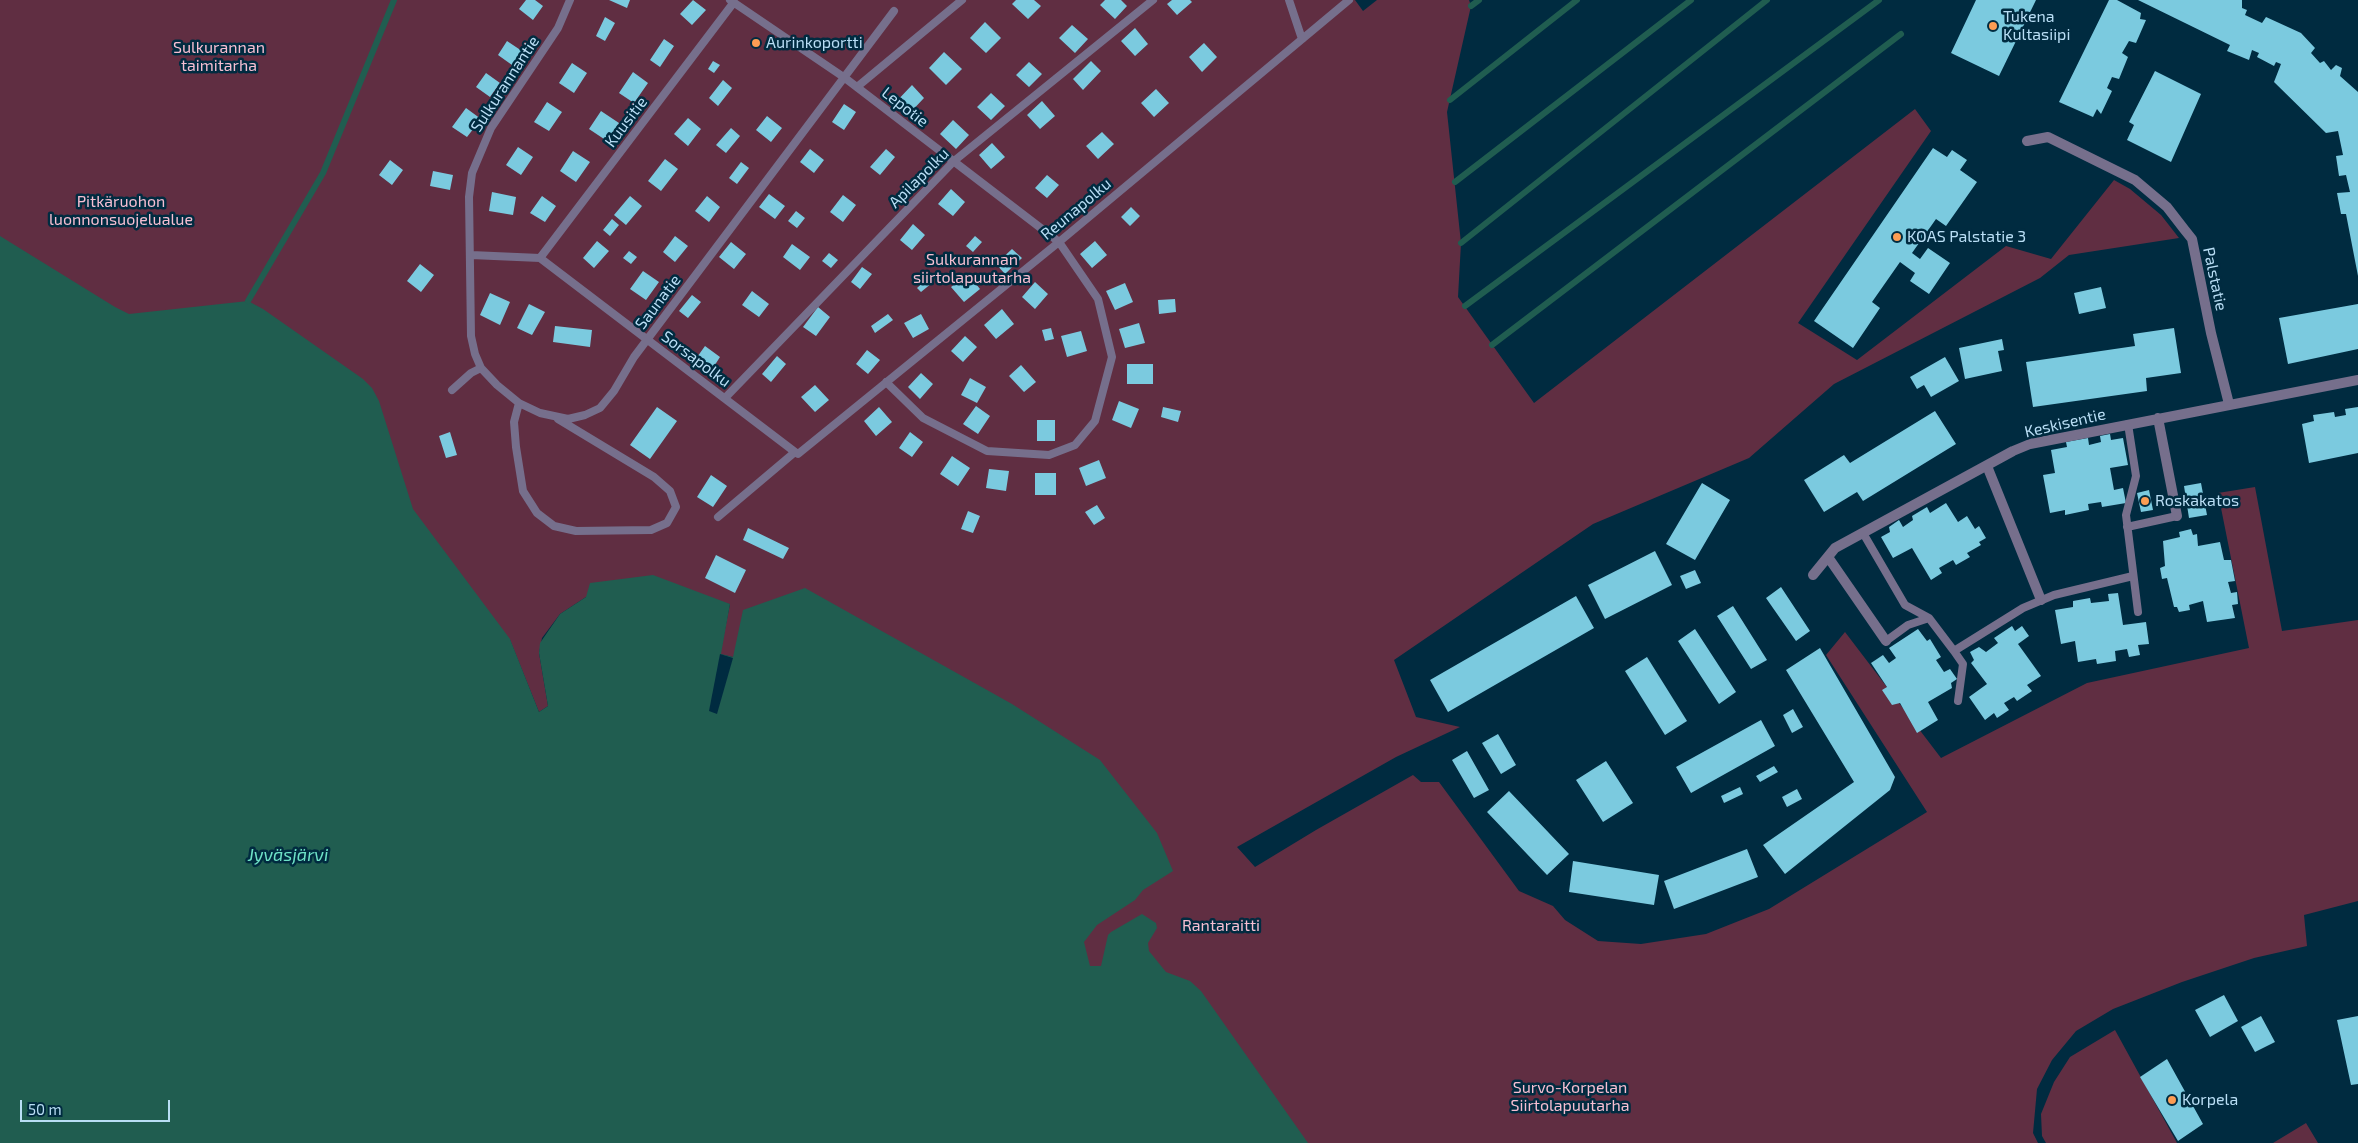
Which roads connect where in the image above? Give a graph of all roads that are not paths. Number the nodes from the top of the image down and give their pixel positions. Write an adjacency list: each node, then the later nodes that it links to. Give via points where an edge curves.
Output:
1 (570, 0): 14 (lane, Sulkurannantie, via 558,28 490,128 480,151 472,173 469,198)
2 (962, 0): 10 (lane)
3 (1153, 0): 12 (lane, Apilapolku)
4 (1289, 0): 8 (lane)
5 (1349, 0): 8 (lane, Reunapolku)
6 (732, 1): 9 (lane, Lepotie); 15 (lane, Kuusitie)
7 (894, 12): 9 (lane, Saunatie)
8 (1302, 39): 13 (lane, Reunapolku)
9 (845, 78): 10 (lane, Lepotie); 17 (lane, Saunatie)
10 (857, 87): 12 (lane, Lepotie)
11 (2026, 140): 24 (street, Palstatie, via 2048,137 2135,180 2167,207 2178,221 2192,240)
12 (954, 161): 13 (lane, Lepotie); 22 (lane, Apilapolku)
13 (1059, 242): 20 (lane, Reunapolku); 20 (lane, Lepotie, via 1098,299 1112,357 1094,422 1075,445 1049,455 987,451 923,418)
14 (471, 255): 15 (lane); 16 (lane, Sulkurannantie)
15 (540, 258): 17 (lane, Sorsapolku)
16 (471, 336): 18 (lane, Saunatie)
17 (647, 340): 22 (lane, Sorsapolku); 25 (lane, Saunatie, via 600,408 568,419)
18 (482, 368): 21 (lane); 23 (lane, Saunatie)
19 (2358, 380): 24 (street, Keskisentie)
20 (886, 382): 28 (lane, Reunapolku, via 798,454)
21 (452, 390)
22 (724, 398): 28 (lane, Sorsapolku)
23 (519, 402): 25 (lane, Saunatie); 25 (lane, via 514,422 516,448 523,491 537,513 554,526 576,531 651,530 667,523 676,507 670,491 654,476)
24 (2228, 404): 26 (street, Keskisentie)
25 (551, 416)
26 (2158, 418): 27 (street, Keskisentie); 30 (street)
27 (2128, 424): 29 (street, Keskisentie, via 2030,444); 32 (lane, via 2136,476 2126,515)
28 (795, 452): 31 (lane, Reunapolku)
29 (1987, 466): 33 (street, Keskisentie); 37 (street)
30 (2177, 516): 32 (lane)
31 (718, 517)
32 (2127, 527): 36 (lane)
33 (1863, 533): 34 (street, Keskisentie, via 1835,548); 39 (lane, via 1905,605)
34 (1828, 557): 35 (street, Keskisentie); 40 (street)
35 (1812, 575)
36 (2133, 576): 37 (lane, via 2054,594); 38 (lane)
37 (2041, 600): 41 (lane)
38 (2138, 612)
39 (1929, 618): 40 (lane, via 1908,625); 41 (lane)
40 (1886, 641)
41 (1954, 651): 42 (lane, via 1963,664)
42 (1958, 701)

